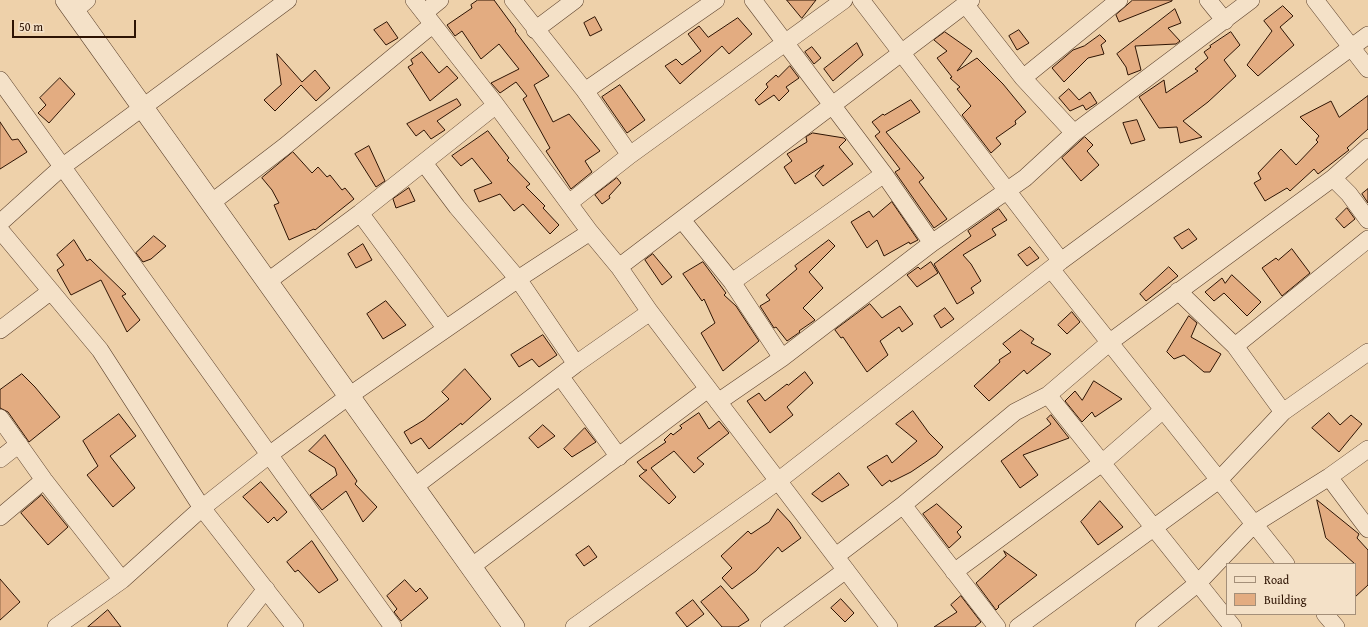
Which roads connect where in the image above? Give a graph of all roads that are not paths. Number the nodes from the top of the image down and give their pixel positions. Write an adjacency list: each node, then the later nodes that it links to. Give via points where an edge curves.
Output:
1 (288, 0): 27 (street)
2 (440, 0): 15 (street)
3 (513, 0): 17 (street)
4 (575, 0): 17 (street)
5 (716, 0): 25 (street)
6 (753, 0): 19 (street)
7 (844, 0): 19 (street)
8 (861, 0): 21 (street)
9 (1119, 0): 23 (street)
10 (1208, 0): 16 (street)
11 (1251, 0): 16 (street)
12 (1315, 0): 20 (street)
13 (968, 2): 21 (street); 23 (street)
14 (76, 4): 27 (street)
15 (423, 12): 26 (street); 37 (street, via 284,147)
16 (1225, 21): 29 (street)
17 (535, 30): 25 (street)
18 (1368, 35): 20 (street)
19 (785, 42): 28 (street); 31 (street)
20 (1351, 48): 22 (street); 47 (street)
21 (902, 53): 28 (street); 36 (street)
22 (1368, 69)
23 (1023, 78): 29 (street)
24 (0, 80): 33 (street)
25 (585, 91): 31 (street)
26 (496, 105): 32 (street); 38 (street)
27 (142, 107): 33 (street); 37 (street)
28 (832, 107): 34 (street); 40 (street)
29 (1074, 133): 36 (street)
30 (1368, 147): 35 (street)
31 (630, 155): 38 (street)
32 (424, 163): 39 (street); 49 (street, via 457,207)
33 (62, 167): 42 (street); 71 (street)
34 (884, 174): 46 (street); 51 (street)
35 (1333, 178): 41 (street); 52 (street)
36 (1008, 191): 46 (street); 47 (street)
37 (211, 203): 50 (street)
38 (569, 203): 44 (street)
39 (360, 213): 50 (street); 55 (street)
40 (682, 220): 48 (street); 51 (street)
41 (1368, 220)
42 (0, 223)
43 (0, 230): 53 (street)
44 (590, 232): 48 (street); 49 (street)
45 (1368, 239): 58 (street)
46 (932, 243): 60 (street)
47 (1056, 265): 57 (street); 78 (street)
48 (619, 267): 54 (street)
49 (518, 279): 55 (street); 61 (street)
50 (267, 282): 65 (street)
51 (732, 282): 60 (street)
52 (1178, 290): 57 (street); 58 (street)
53 (51, 291): 56 (street); 81 (street, via 100,350)
54 (650, 312): 61 (street); 63 (street)
55 (446, 329): 65 (street)
56 (0, 330)
57 (1110, 342): 64 (street); 66 (street)
58 (1235, 346): 67 (street)
59 (1368, 352): 67 (street)
60 (782, 358): 63 (street)
61 (576, 364): 62 (street)
62 (560, 376): 72 (street); 79 (street)
63 (713, 395): 72 (street); 78 (street)
64 (1048, 395): 74 (street); 80 (street, via 1015,412)
65 (349, 396): 71 (street); 79 (street)
66 (1163, 410): 74 (street); 77 (street)
67 (1283, 412): 77 (street)
68 (0, 418): 69 (street)
69 (19, 444): 73 (street); 76 (street)
70 (1368, 449): 75 (street)
71 (268, 455): 81 (street); 98 (street)
72 (619, 457): 88 (street)
73 (0, 459)
74 (1102, 463): 84 (street); 90 (street)
75 (1328, 477): 83 (street); 85 (street)
76 (44, 480): 82 (street); 91 (street)
77 (1219, 480): 83 (street); 84 (street)
78 (778, 481): 86 (street); 100 (street)
79 (414, 487): 88 (street)
80 (903, 506): 86 (street); 90 (street)
81 (202, 508): 91 (street); 93 (street)
82 (0, 517)
83 (1254, 524): 87 (street); 92 (street)
84 (1153, 527): 92 (street); 104 (street)
85 (1368, 530)
86 (836, 556): 89 (street)
87 (1285, 563)
88 (471, 567): 99 (street)
89 (846, 570): 101 (street); 102 (street)
90 (954, 572): 103 (street)
91 (122, 580): 95 (street)
92 (1198, 583): 105 (street); 106 (street)
93 (266, 589): 96 (street); 97 (street)
94 (1326, 615): 107 (street)
95 (56, 627)
96 (236, 627)
97 (295, 627)
98 (393, 627)
99 (514, 627)
100 (574, 627)
101 (769, 627)
102 (889, 627)
103 (997, 627)
104 (1018, 627)
105 (1144, 627)
106 (1233, 627)
107 (1336, 627)

